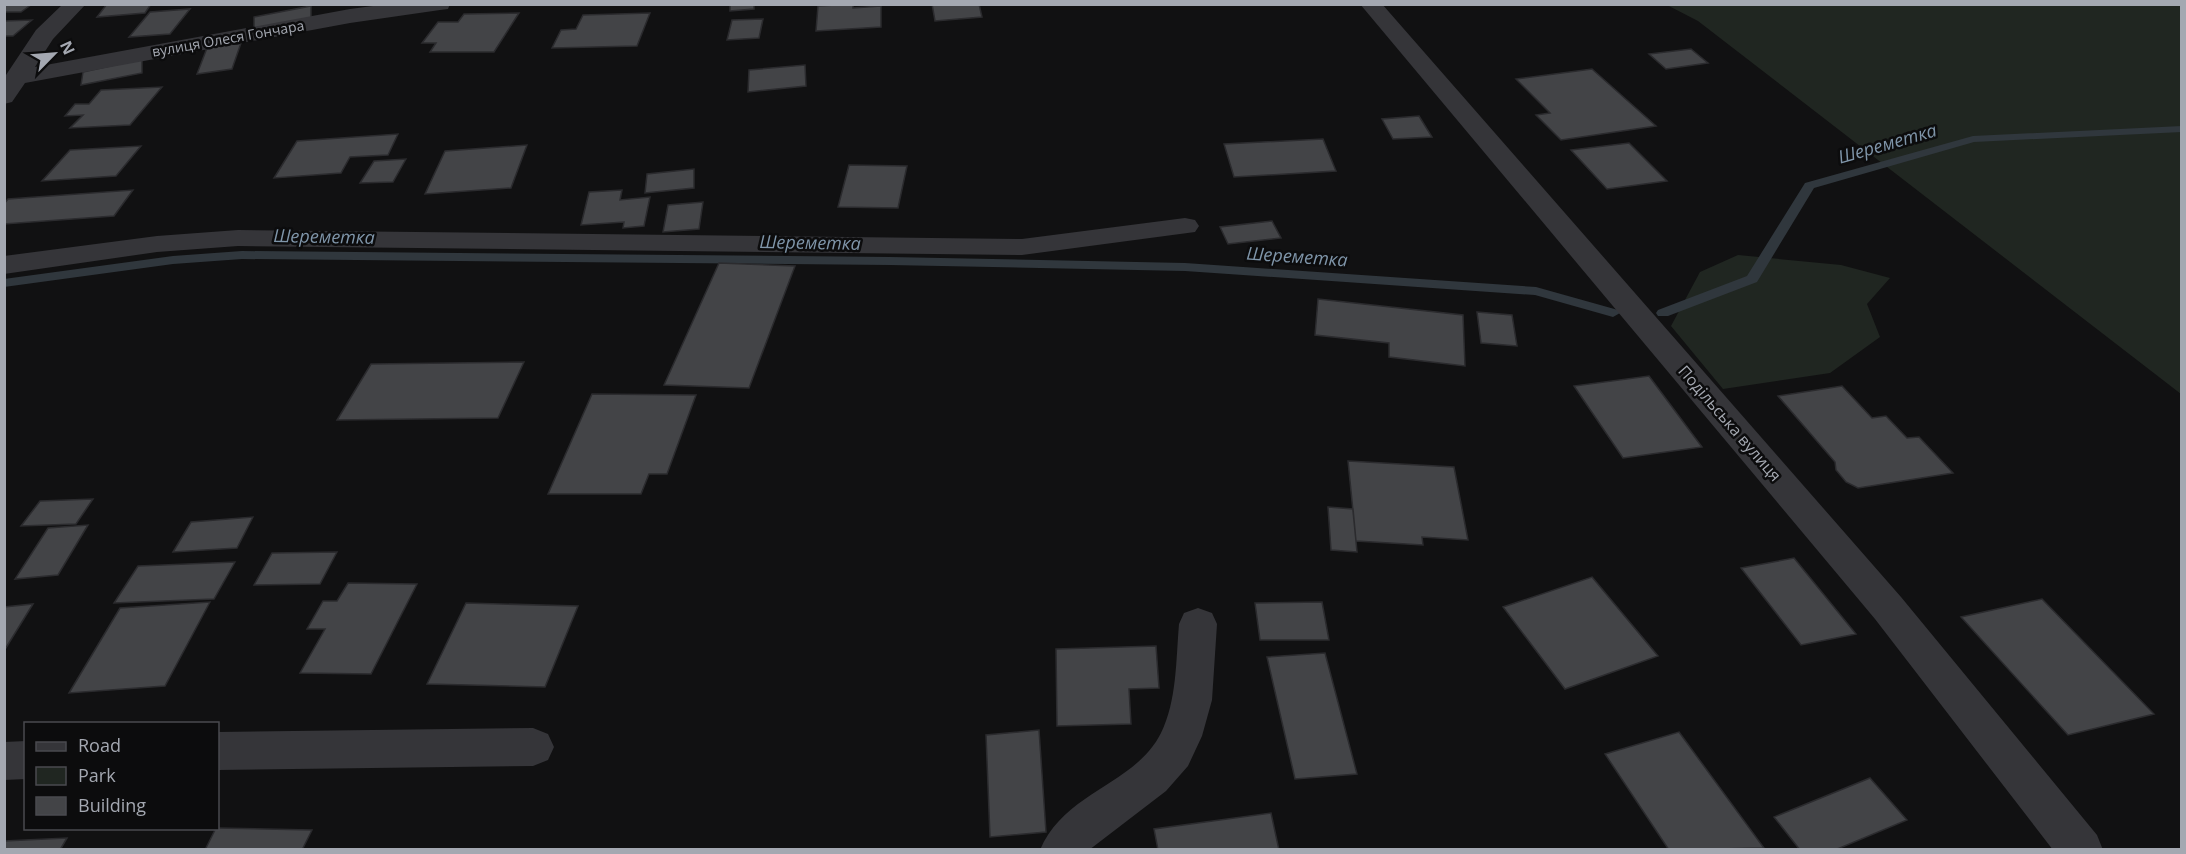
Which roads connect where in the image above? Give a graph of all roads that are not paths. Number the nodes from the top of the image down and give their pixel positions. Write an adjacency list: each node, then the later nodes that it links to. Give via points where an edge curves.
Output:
1 (76, 4): 4 (street, via 44,35)
2 (440, 4): 4 (street, вулиця Олеся Гончара, via 351,16)
3 (1371, 4): 14 (street, Подільська вулиця, via 1888,608)
4 (17, 77): 5 (street)
5 (4, 97)
6 (1185, 225): 7 (street, via 1022,247 219,238)
7 (4, 265)
8 (1198, 624): 13 (street, via 1191,712 1181,739 1161,769 1090,821)
9 (533, 747): 10 (street)
10 (219, 751)
11 (24, 760): 12 (street)
12 (4, 761)
13 (1062, 849)
14 (2081, 849)

